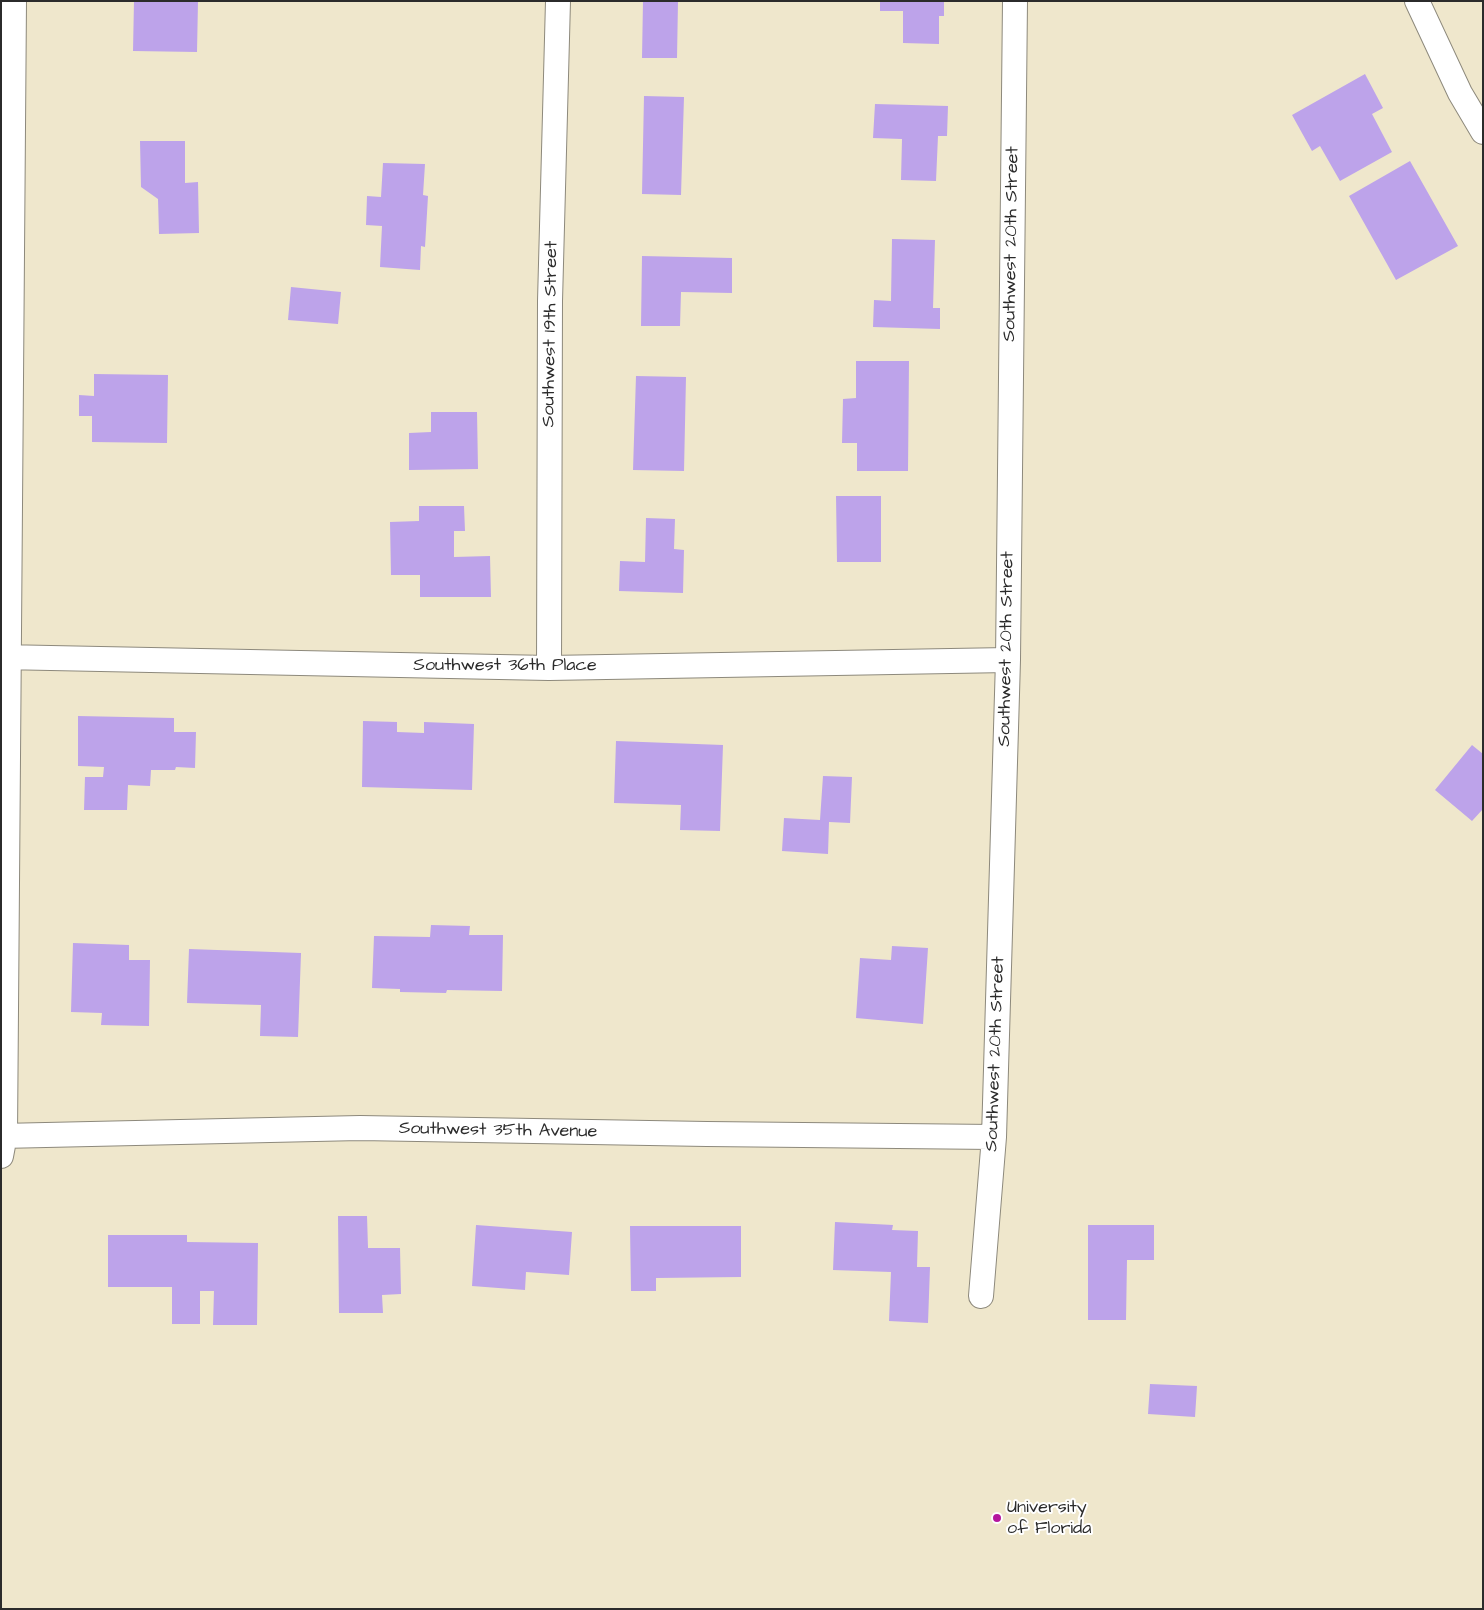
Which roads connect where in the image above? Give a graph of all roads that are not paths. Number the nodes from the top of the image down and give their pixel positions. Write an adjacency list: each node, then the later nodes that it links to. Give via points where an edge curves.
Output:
1 (14, 1): 6 (street)
2 (558, 1): 8 (street, Southwest 19th Street, via 550,301)
3 (1015, 1): 7 (street, Southwest 20th Street)
4 (1417, 1): 5 (street, via 1460,94)
5 (1483, 132)
6 (5, 657): 8 (street, Southwest 36th Place); 10 (street)
7 (1008, 660): 8 (street, Southwest 36th Place); 9 (street, Southwest 20th Street)
8 (549, 668)
9 (994, 1137): 10 (street, Southwest 35th Avenue, via 360,1128); 11 (street, Southwest 20th Street)
10 (2, 1143)
11 (981, 1296)

